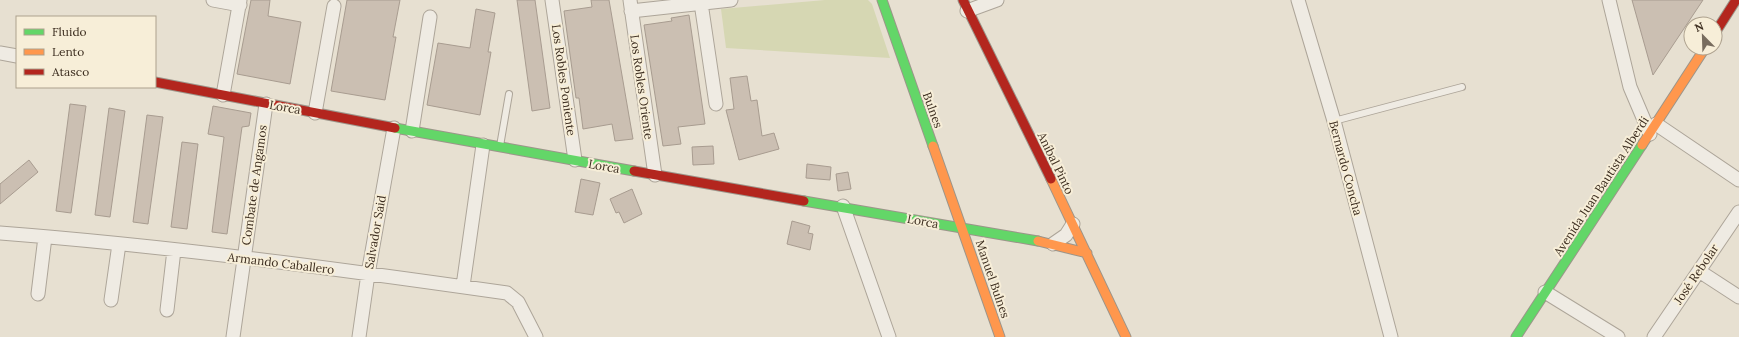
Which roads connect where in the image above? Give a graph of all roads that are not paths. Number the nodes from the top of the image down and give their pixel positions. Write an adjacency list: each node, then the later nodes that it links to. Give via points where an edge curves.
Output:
1 (213, 0): 9 (street)
2 (552, 0): 32 (street, Los Robles Poniente)
3 (731, 0): 10 (street)
4 (882, 0): 38 (street, Bulnes)
5 (997, 0): 13 (street)
6 (1298, 0): 26 (street, Bernardo Concha)
7 (1609, 0): 28 (street, via 1630,87)
8 (1736, 0): 15 (street)
9 (240, 2): 22 (street)
10 (701, 3): 12 (street); 24 (street)
11 (334, 6): 25 (street)
12 (631, 6): 33 (street, Los Robles Oriente)
13 (965, 6): 37 (street, Aníbal Pinto)
14 (430, 16): 29 (street)
15 (1723, 20)
16 (0, 53): 17 (street)
17 (16, 56)
18 (1700, 56): 28 (street, Avenida Juan Bautista Alberdi)
19 (156, 82): 22 (street, Lorca)
20 (1462, 87): 26 (lane)
21 (509, 94): 31 (lane)
22 (223, 95): 23 (street, Lorca)
23 (266, 104): 25 (street, Lorca); 45 (street, Combate de Angamos)
24 (716, 104)
25 (315, 113): 27 (street, Lorca)
26 (1334, 121): 60 (street, Bernardo Concha)
27 (394, 128): 29 (street, Lorca); 47 (street, Salvador Said)
28 (1653, 129): 34 (street); 49 (street, Avenida Juan Bautista Alberdi)
29 (412, 131): 30 (street, Lorca)
30 (483, 145): 31 (street, Lorca); 48 (street)
31 (500, 148): 32 (street, Lorca)
32 (575, 160): 33 (street, Lorca)
33 (655, 175): 35 (street, Lorca)
34 (1739, 180)
35 (842, 206): 38 (street, Lorca); 57 (street)
36 (1739, 212): 46 (street, José Rebolar)
37 (1073, 224): 42 (street, via 1066,235); 44 (street, Aníbal Pinto)
38 (963, 229): 42 (street, Lorca); 58 (street, Manuel Bulnes)
39 (0, 233): 40 (street, Armando Caballero)
40 (45, 237): 41 (street, Armando Caballero); 50 (street)
41 (119, 244): 43 (street, Armando Caballero); 52 (street)
42 (1053, 244): 44 (street, Lorca)
43 (174, 250): 45 (street, Armando Caballero); 53 (street)
44 (1087, 253): 59 (street, Aníbal Pinto)
45 (244, 258): 47 (street, Armando Caballero); 54 (street, Combate de Angamos)
46 (1699, 271): 51 (street); 63 (street, José Rebolar)
47 (368, 274): 48 (street, Armando Caballero); 55 (street, Salvador Said)
48 (463, 286): 56 (street, Armando Caballero, via 507,293 513,297 524,311)
49 (1546, 292): 61 (street, Avenida Juan Bautista Alberdi); 62 (street)
50 (38, 294)
51 (1739, 297)
52 (111, 300)
53 (167, 310)
54 (233, 337)
55 (359, 337)
56 (536, 337)
57 (887, 337)
58 (1000, 337)
59 (1126, 337)
60 (1391, 337)
61 (1516, 337)
62 (1618, 337)
63 (1654, 337)

